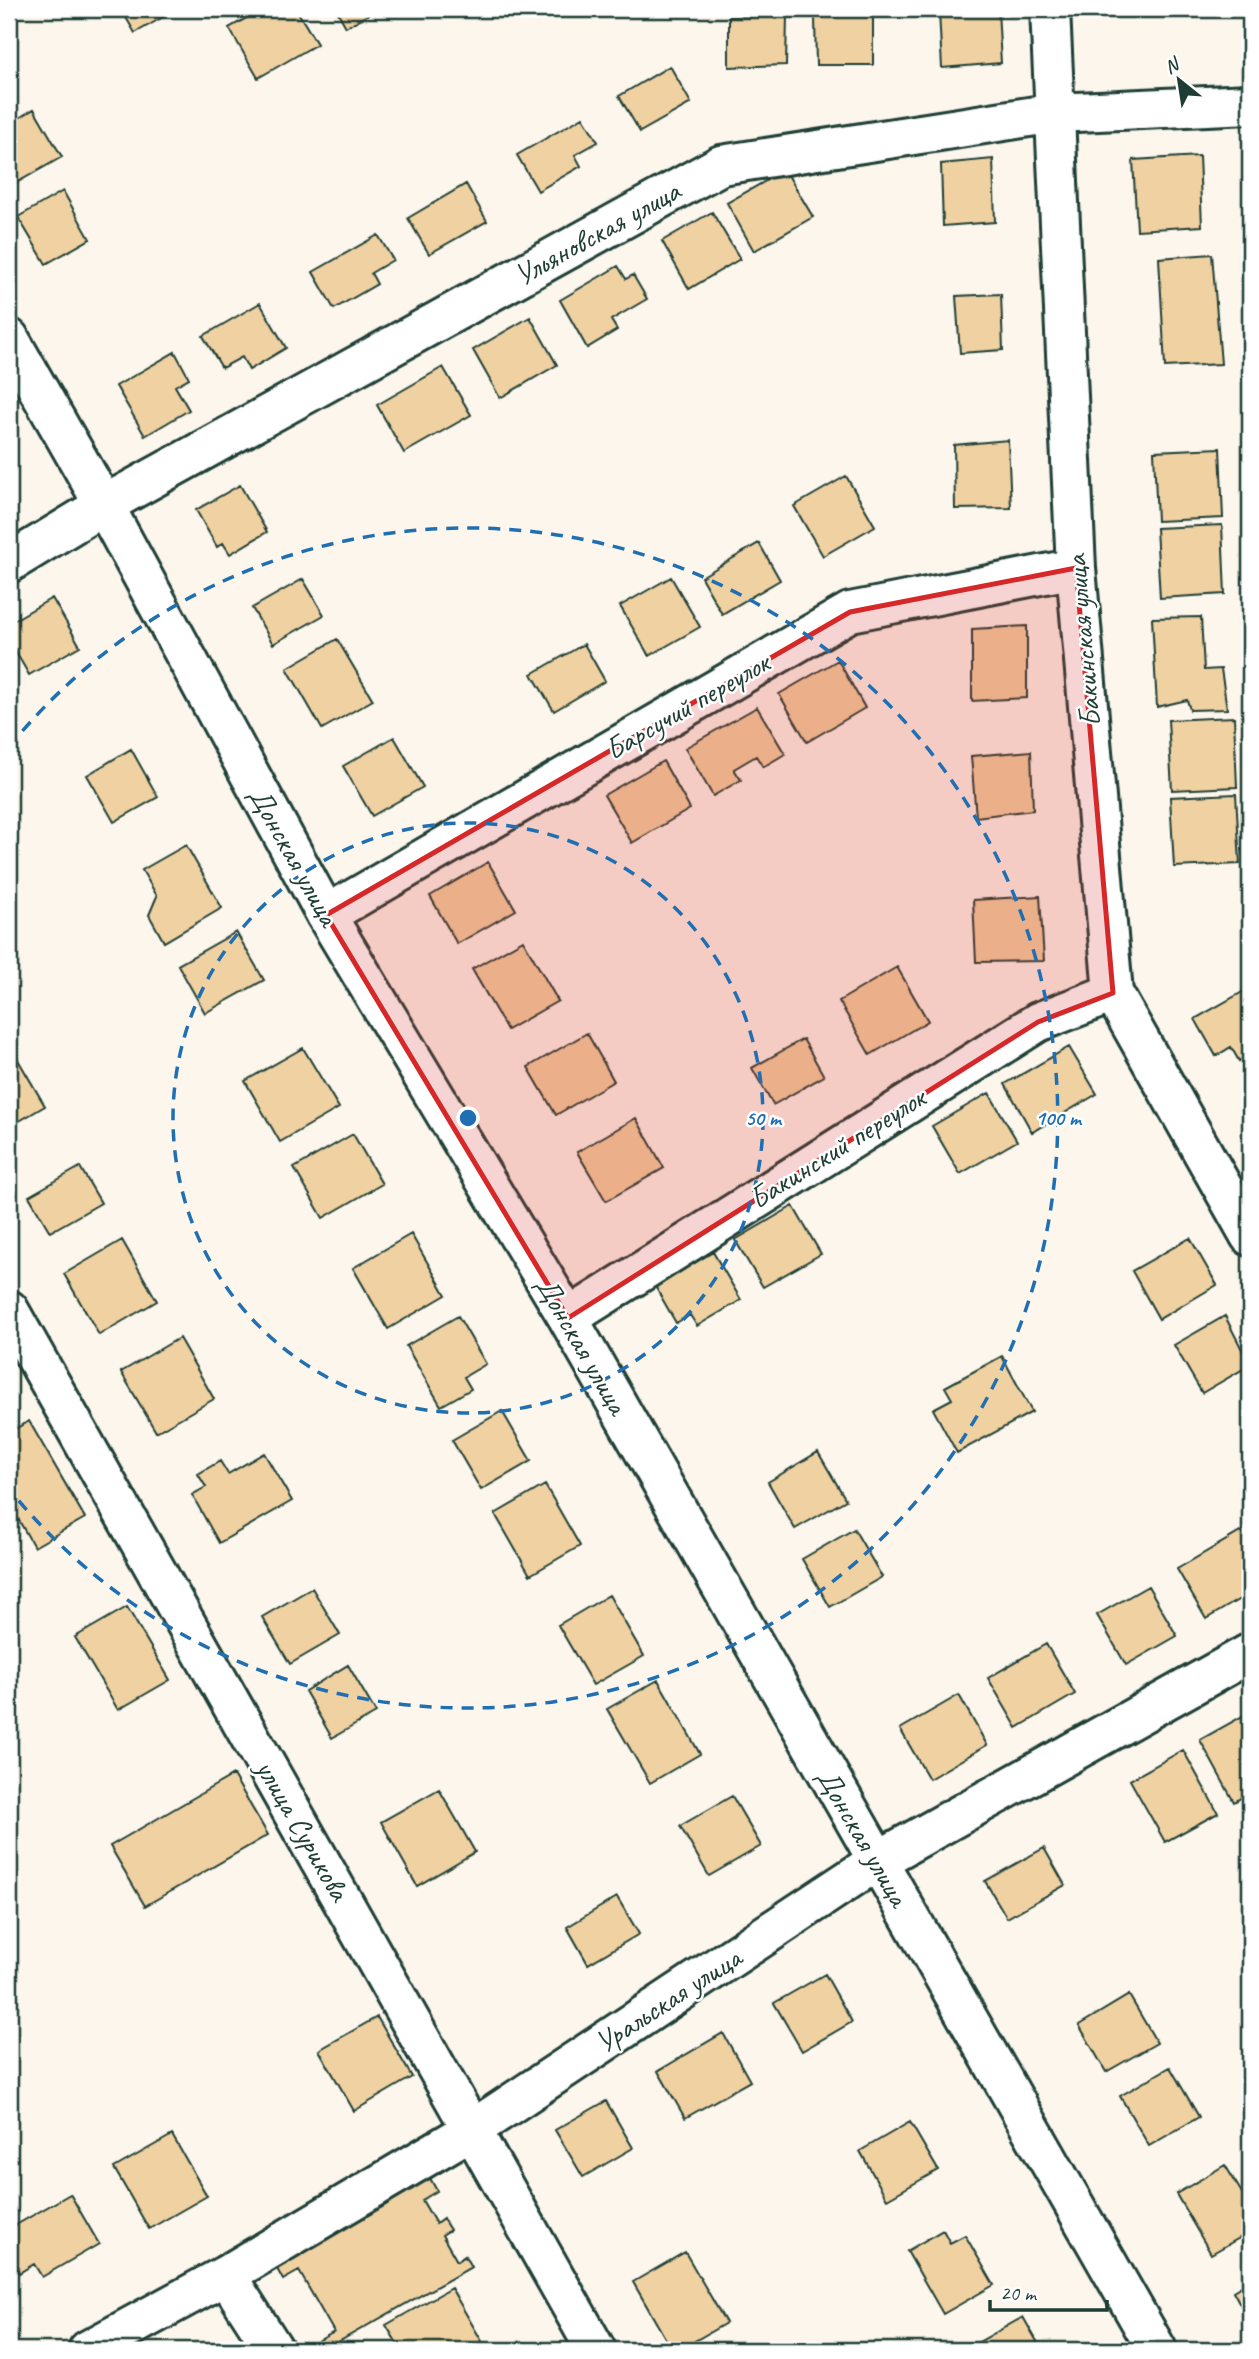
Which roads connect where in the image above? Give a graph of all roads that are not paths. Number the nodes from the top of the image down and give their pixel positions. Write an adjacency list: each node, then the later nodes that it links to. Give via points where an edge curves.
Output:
1 (1050, 9): 3 (street, Бакинская улица)
2 (1250, 104): 3 (street, Ульяновская улица)
3 (1055, 113): 5 (street, Ульяновская улица, via 721,165); 7 (street, Бакинская улица)
4 (9, 338): 5 (street, Донская улица)
5 (104, 505): 6 (street, Ульяновская улица); 8 (street, Донская улица)
6 (9, 563)
7 (1076, 568): 8 (street, Барсучий переулок, via 850,612); 9 (street, Бакинская улица)
8 (326, 915): 12 (street, Донская улица)
9 (1113, 993): 10 (street, Бакинская улица); 12 (street, Бакинский переулок, via 1038,1022)
10 (1250, 1236)
11 (9, 1310): 15 (street, улица Сурикова)
12 (568, 1318): 14 (street, Донская улица)
13 (1250, 1654): 14 (street, Уральская улица)
14 (877, 1861): 15 (street, Уральская улица); 20 (street, Донская улица)
15 (473, 2129): 16 (street, Уральская улица); 19 (street, улица Сурикова)
16 (226, 2275): 17 (street, Уральская улица); 18 (street)
17 (88, 2350)
18 (274, 2350)
19 (596, 2350)
20 (1157, 2350)

